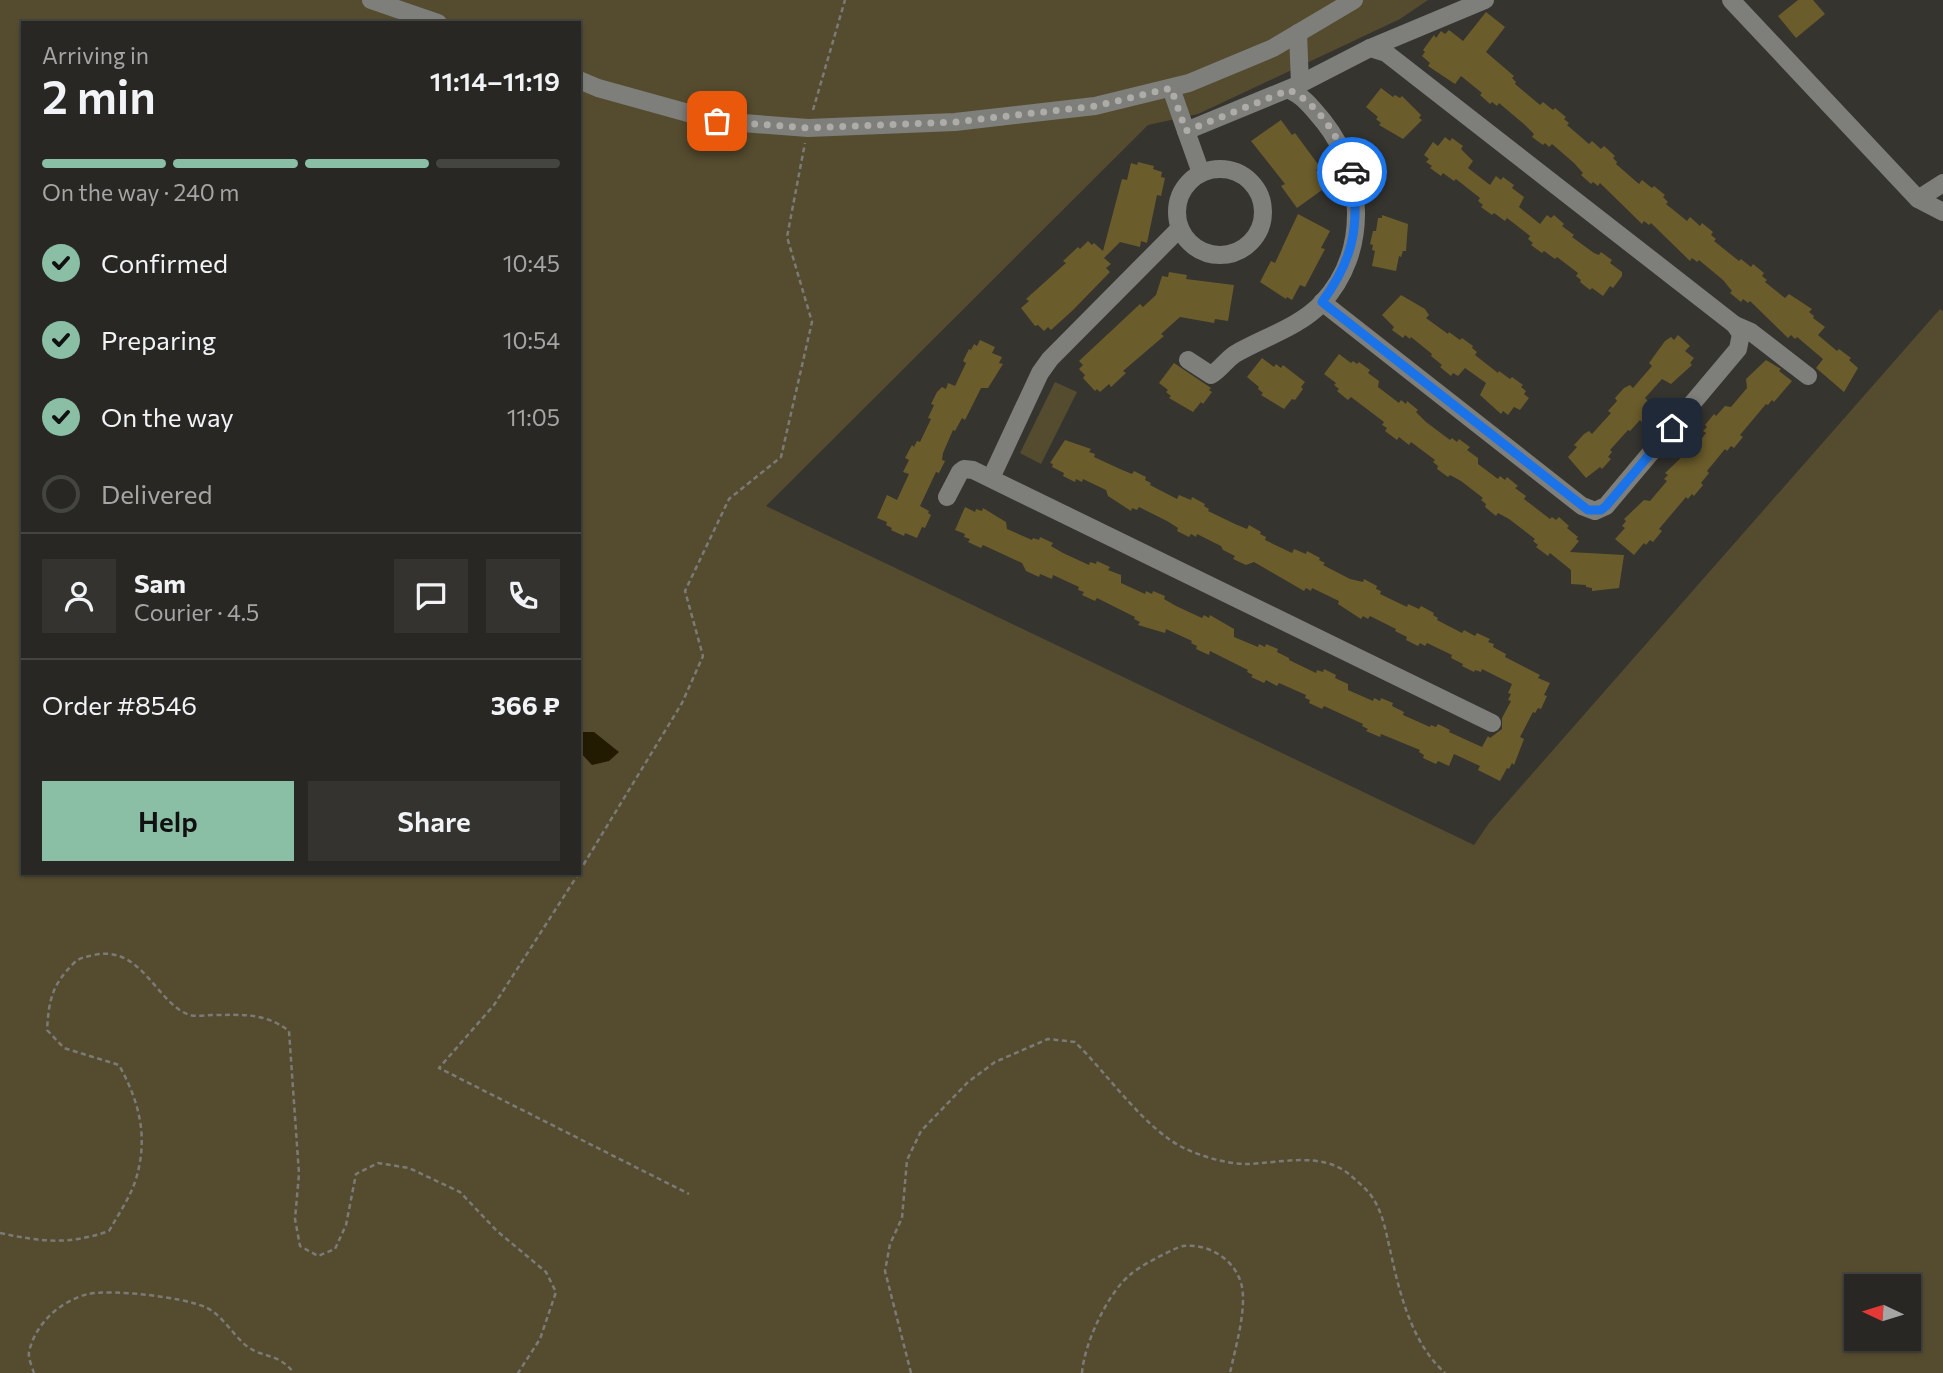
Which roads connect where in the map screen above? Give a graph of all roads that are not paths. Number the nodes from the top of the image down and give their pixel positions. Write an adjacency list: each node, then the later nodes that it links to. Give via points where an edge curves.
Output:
1 (371, 0): 5 (street)
2 (1354, 0): 6 (street)
3 (1485, 0): 7 (street)
4 (1731, 0): 14 (street)
5 (432, 21)
6 (1298, 33): 9 (street); 10 (street, via 1273,48)
7 (1370, 48): 9 (street); 18 (street, via 1386,52)
8 (581, 81): 10 (street, via 717,121 808,128 980,119 1096,106)
9 (1295, 87): 11 (street); 17 (street, via 1343,149 1357,202 1348,257)
10 (1171, 88): 11 (street)
11 (1186, 131): 12 (street)
12 (1202, 173): 16 (street, via 1181,194 1177,210); 16 (street, via 1230,171 1250,182 1261,202 1261,223 1244,247 1216,255 1195,247)
13 (1943, 183): 14 (street)
14 (1918, 199): 15 (street)
15 (1943, 212)
16 (1180, 228): 21 (street, via 1050,359)
17 (1322, 302): 18 (street, via 1582,506 1595,511 1606,506 1738,349 1741,334); 19 (street, via 1284,330 1233,355 1211,375)
18 (1735, 325): 20 (street)
19 (1188, 360)
20 (1808, 376)
21 (991, 478): 22 (street, via 964,469); 23 (street)
22 (947, 497)
23 (1492, 723)

